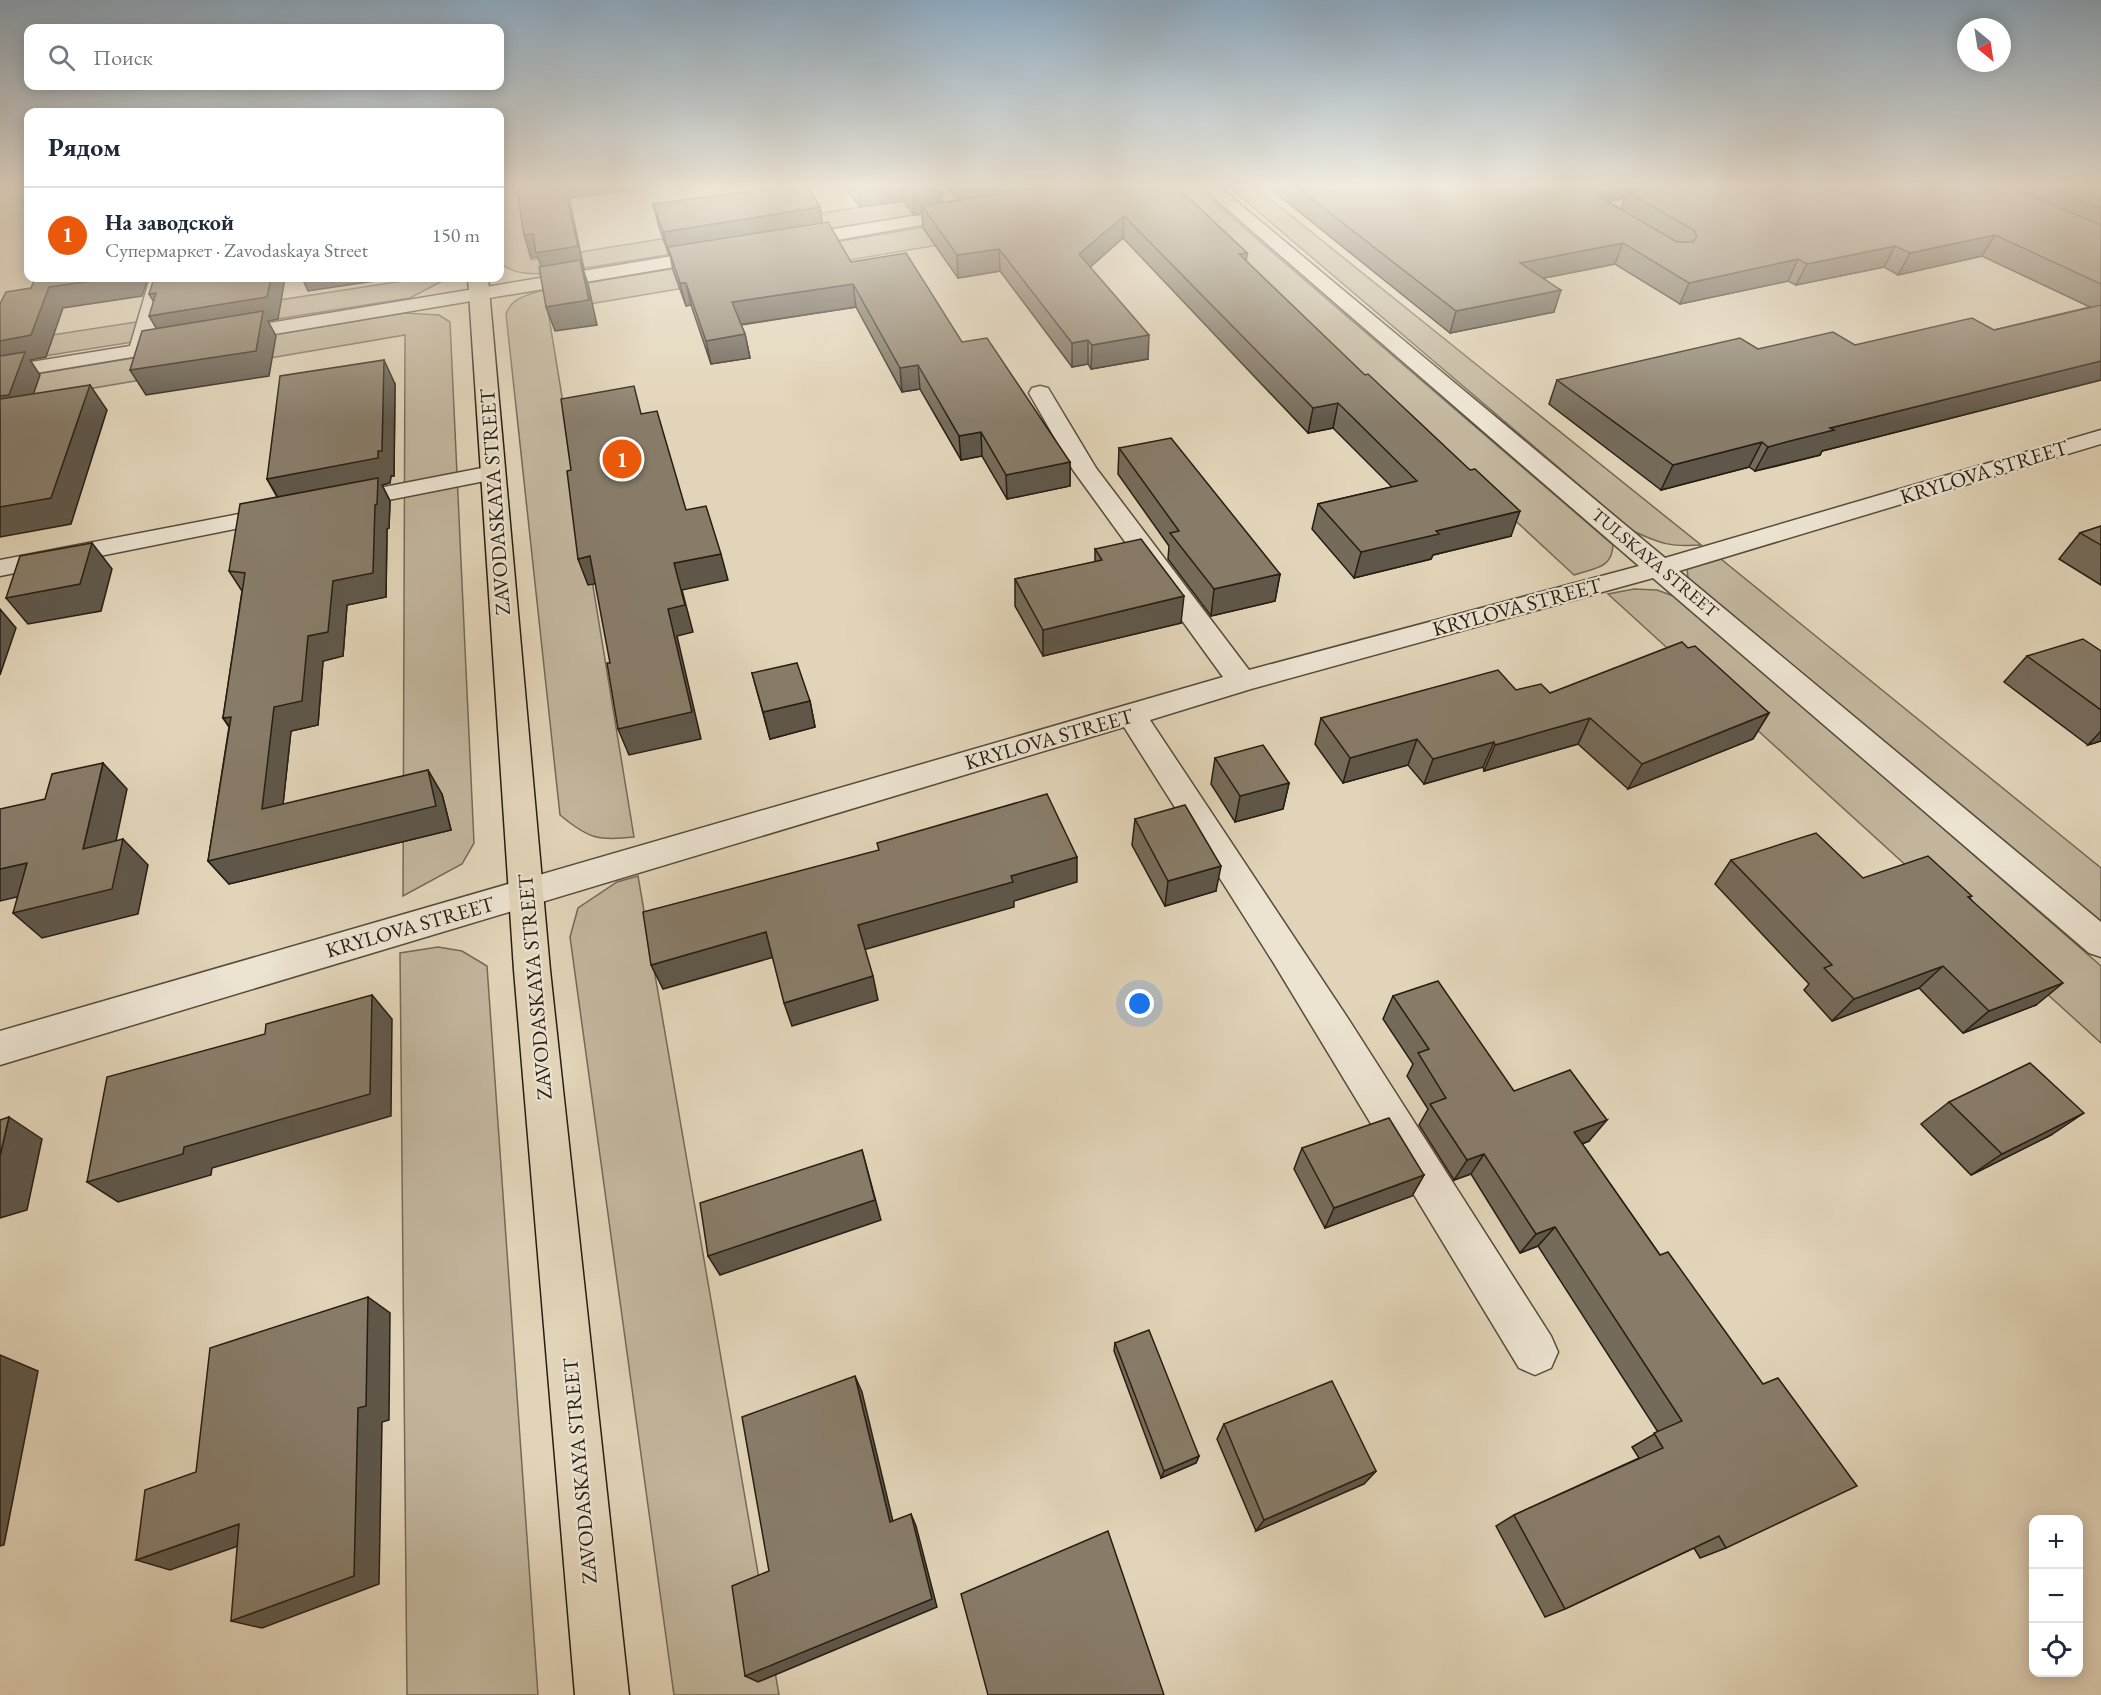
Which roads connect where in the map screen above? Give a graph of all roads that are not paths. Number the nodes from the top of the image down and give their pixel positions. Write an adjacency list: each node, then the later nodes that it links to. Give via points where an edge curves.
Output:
1 (639, 264): 4 (street)
2 (1301, 264): 11 (street, TULSKAYA STREET)
3 (158, 282): 5 (street)
4 (479, 286): 5 (street); 9 (main road, ZAVODASKAYA STREET)
5 (139, 351): 6 (street)
6 (0, 373)
7 (1040, 393): 12 (street, via 1085,470)
8 (2101, 437): 11 (street, KRYLOVA STREET)
9 (492, 473): 10 (street); 14 (main road, ZAVODASKAYA STREET)
10 (0, 568)
11 (1660, 568): 12 (street, KRYLOVA STREET); 15 (street, TULSKAYA STREET)
12 (1242, 682): 13 (street, KRYLOVA STREET)
13 (1131, 715): 14 (street, KRYLOVA STREET); 17 (street, via 1355,1062)
14 (527, 892): 16 (street, KRYLOVA STREET); 18 (main road, ZAVODASKAYA STREET)
15 (2101, 943)
16 (0, 1048)
17 (1535, 1352)
18 (602, 1695)

